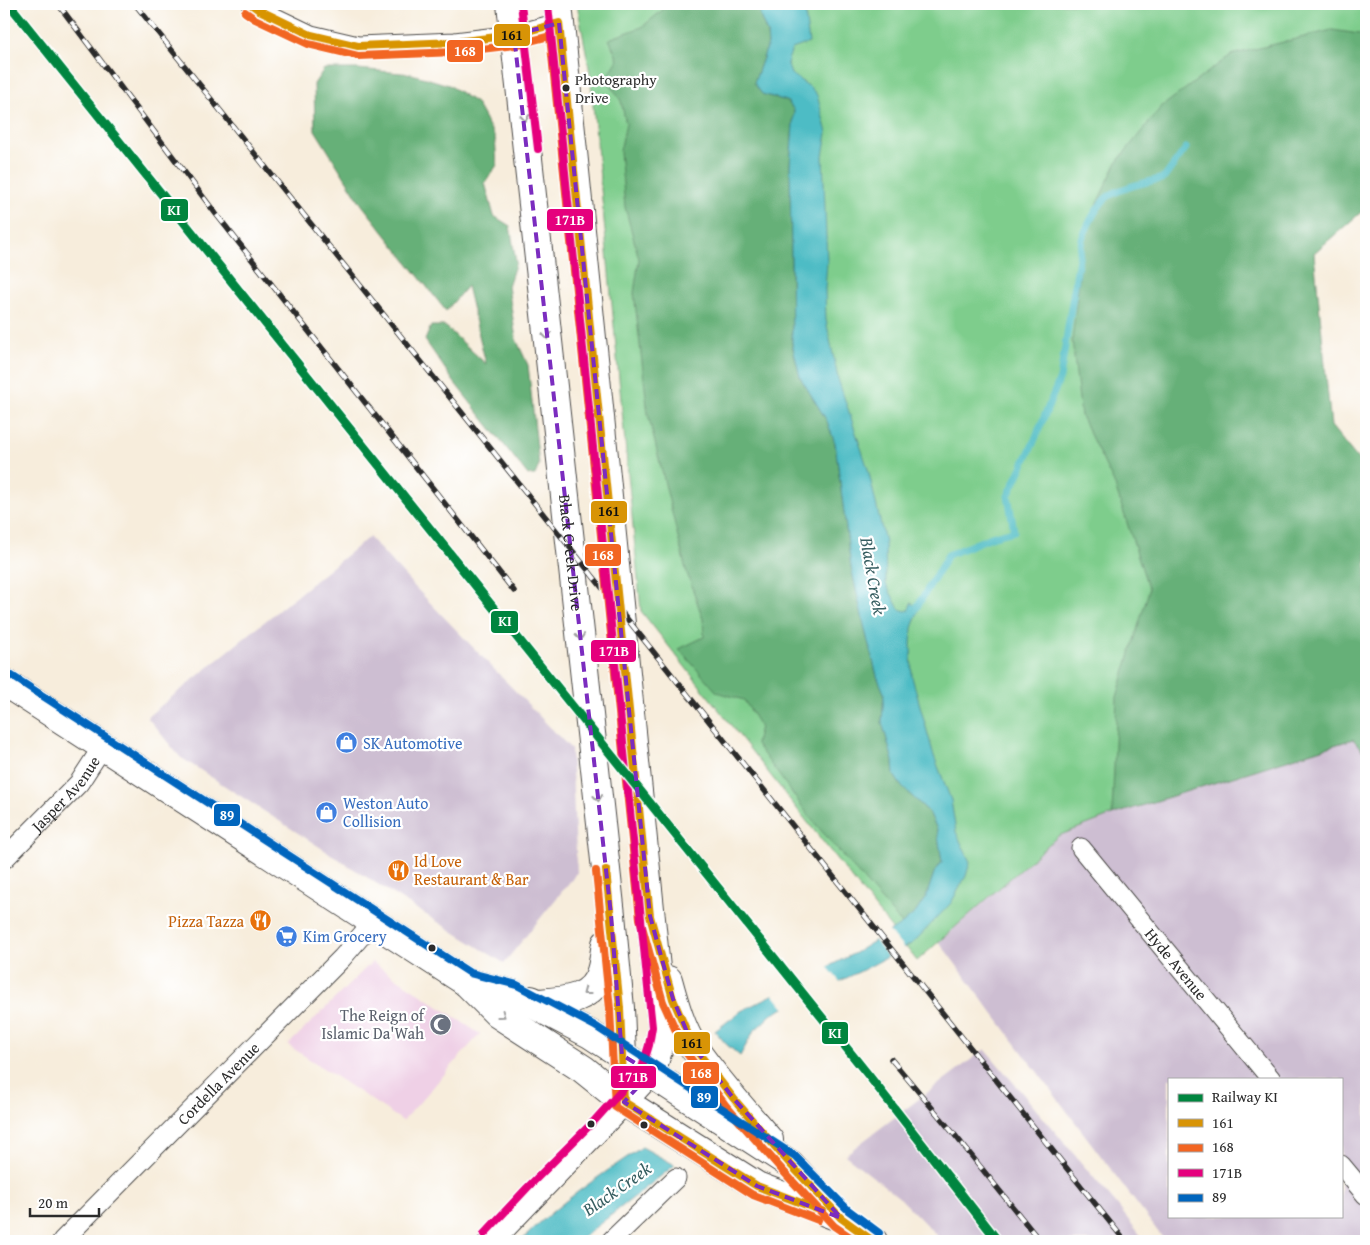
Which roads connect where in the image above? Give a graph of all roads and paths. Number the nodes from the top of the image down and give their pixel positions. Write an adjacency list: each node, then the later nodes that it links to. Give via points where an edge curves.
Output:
1 (251, 4): 4 (street, via 311,35 358,46 455,42)
2 (511, 4): 4 (main road, Black Creek Drive)
3 (558, 13): 4 (street); 10 (main road)
4 (514, 35): 9 (main road, Black Creek Drive, one-way to 9)
5 (4, 682): 6 (main road)
6 (103, 746): 8 (street, Jasper Avenue, via 79,783); 11 (main road)
7 (1082, 848): 16 (street, Hyde Avenue)
8 (4, 859)
9 (611, 915): 13 (main road, one-way to 13, via 601,972 593,986 579,998 537,1002); 15 (main road, Black Creek Drive)
10 (650, 916): 14 (main road, via 662,1027); 17 (main road, via 673,998 693,1046)
11 (373, 922): 12 (main road); 22 (street, Cordella Avenue, via 336,965)
12 (466, 982): 13 (main road); 15 (main road, one-way to 15, via 498,1014 583,1068)
13 (513, 994): 15 (main road, via 590,1034)
14 (651, 1073): 15 (main road); 15 (street); 17 (main road)
15 (623, 1078): 21 (main road, via 757,1186); 23 (street)
16 (1270, 1078)
17 (790, 1164): 21 (main road)
18 (1342, 1166): 20 (street)
19 (676, 1178): 24 (street)
20 (1366, 1195)
21 (841, 1218): 25 (main road)
22 (62, 1241)
23 (491, 1241)
24 (611, 1241)
25 (873, 1241)

